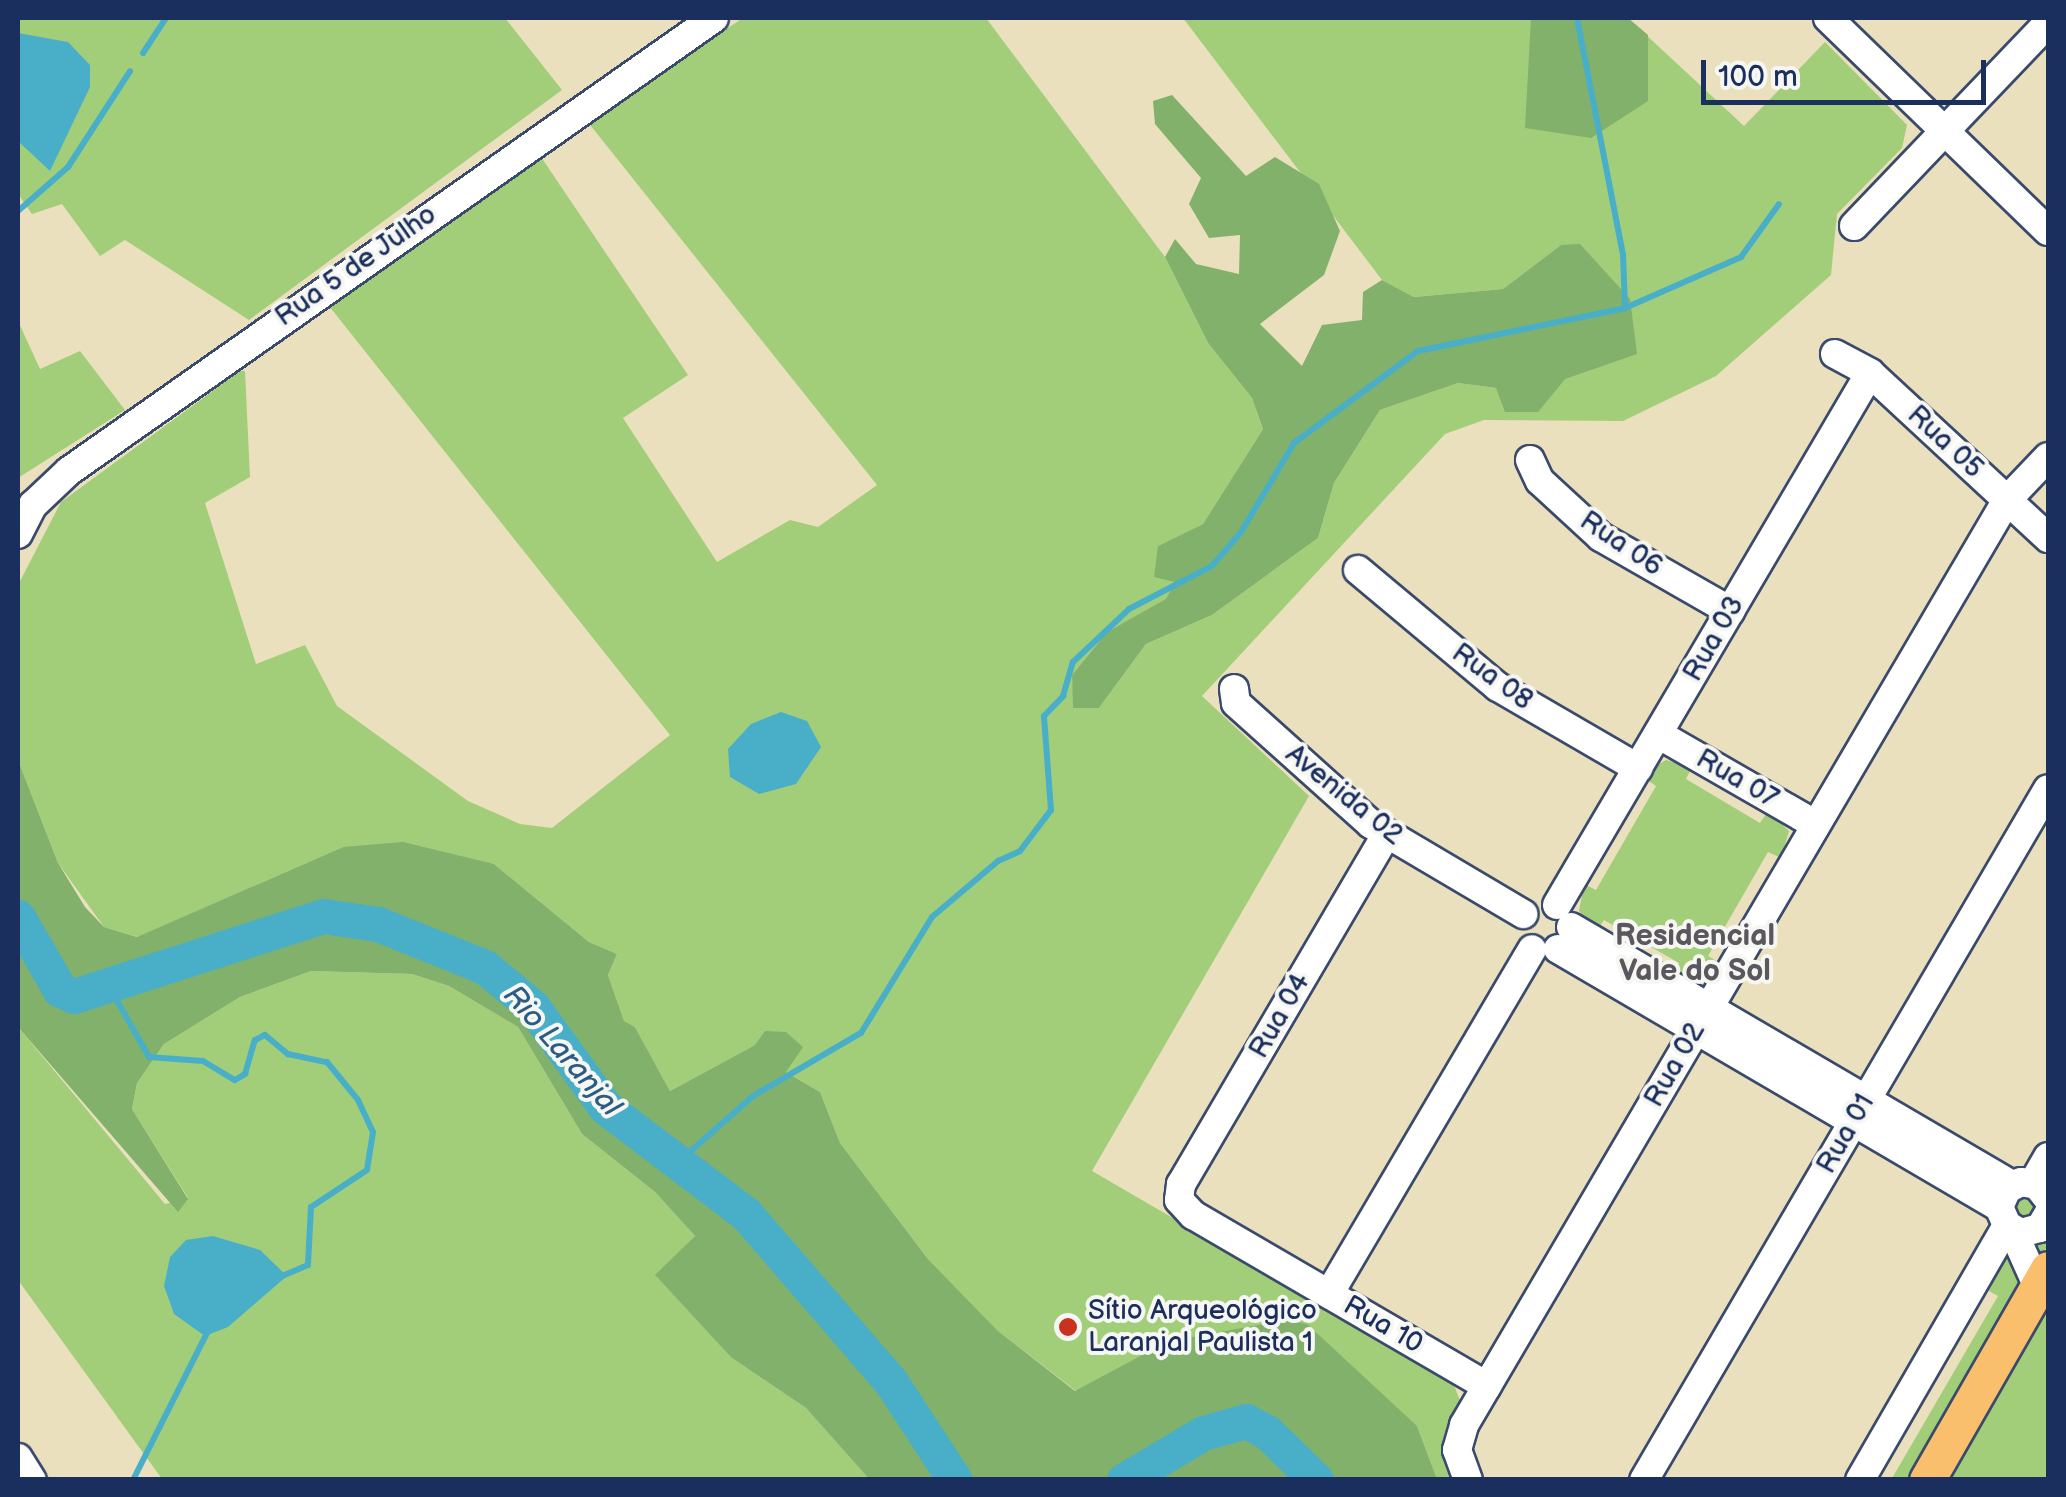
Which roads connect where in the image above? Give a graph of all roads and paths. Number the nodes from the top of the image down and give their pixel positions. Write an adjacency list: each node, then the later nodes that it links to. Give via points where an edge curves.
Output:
1 (714, 18): 12 (street, Rua 5 de Julho, via 69,471 33,506)
2 (1839, 21): 4 (street)
3 (2048, 23): 4 (street)
4 (1944, 131): 5 (street); 6 (street)
5 (1854, 226)
6 (2048, 232)
7 (1835, 354): 8 (street, Rua 05)
8 (1870, 372): 11 (street, Rua 05); 15 (street, Rua 03)
9 (2048, 457): 11 (street, Rua 02)
10 (1530, 460): 15 (street, Rua 06, via 1540,482 1601,537)
11 (2007, 500): 13 (street, Rua 05); 20 (street, Rua 02)
12 (18, 534)
13 (2048, 538)
14 (1358, 570): 18 (street, Rua 08, via 1498,687)
15 (1730, 611): 17 (street, Rua 03)
16 (1234, 690): 21 (street, Avenida 02, via 1236,703)
17 (1658, 734): 18 (street, Rua 03); 20 (street, Rua 07)
18 (1638, 768): 22 (street, Rua 03)
19 (2048, 789): 24 (street, Rua 01)
20 (1816, 825): 23 (street, Rua 02)
21 (1386, 834): 22 (street, Avenida 02, via 1523,914 1538,902); 26 (street, Rua 04, via 1182,1184)
22 (1554, 932): 23 (street); 30 (street, Rua 03)
23 (1702, 1019): 24 (street); 31 (street, Rua 02)
24 (1860, 1111): 27 (street); 35 (street, Rua 01)
25 (2048, 1157): 27 (street)
26 (1179, 1200): 30 (street, Rua 10, via 1193,1215)
27 (2025, 1200): 28 (street, via 2031,1232); 29 (street); 36 (street)
28 (2048, 1214)
29 (2043, 1278): 37 (main road)
30 (1329, 1294): 31 (street, Rua 10)
31 (1487, 1386): 34 (street, Rua 02, via 1459,1438 1458,1461)
32 (18, 1458): 33 (street)
33 (32, 1480)
34 (1468, 1480)
35 (1644, 1480)
36 (1860, 1480)
37 (1927, 1480)

